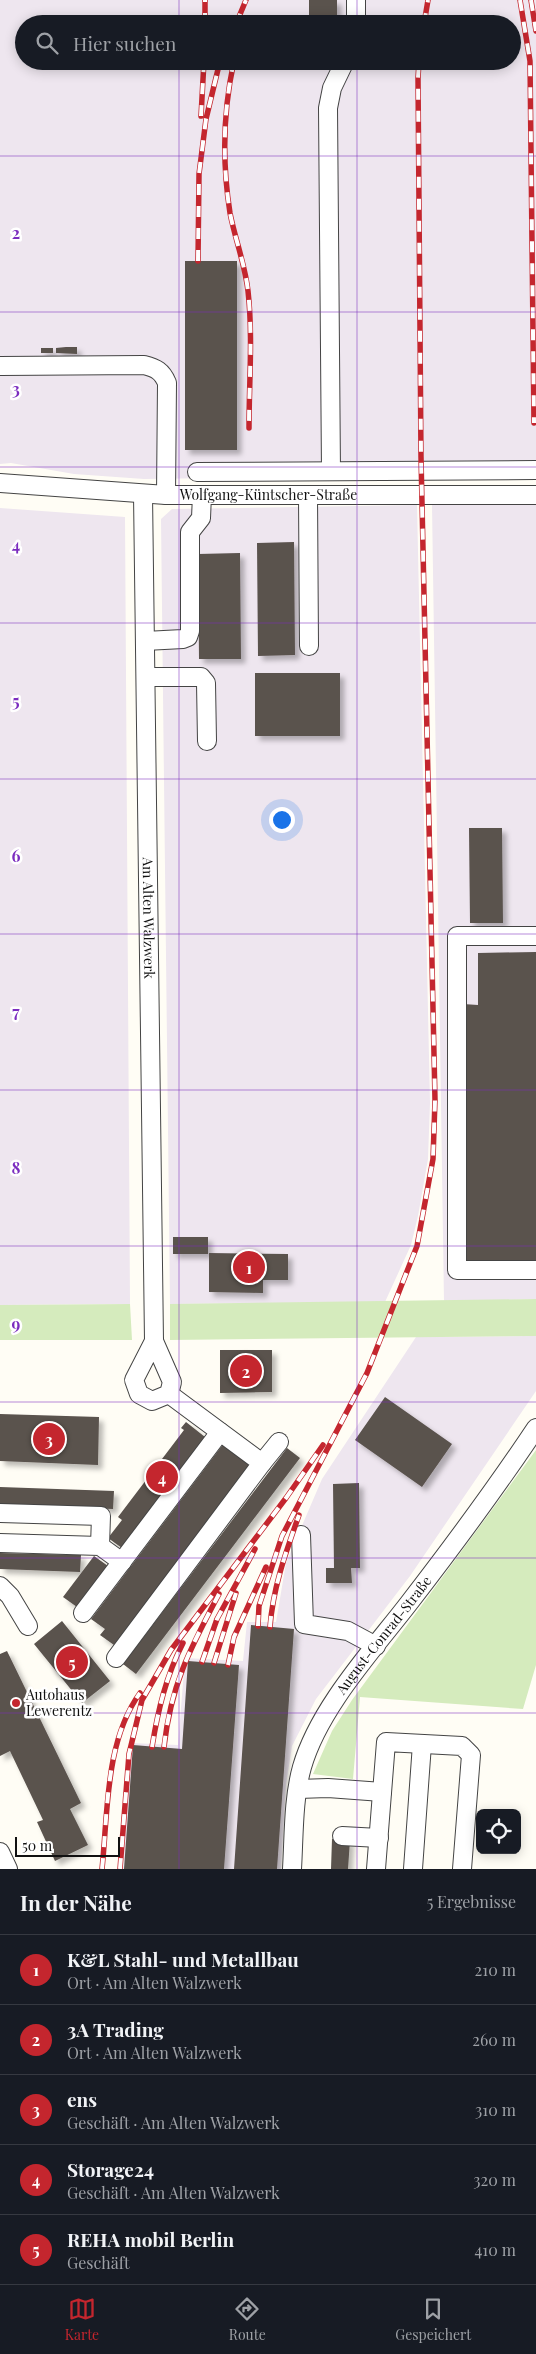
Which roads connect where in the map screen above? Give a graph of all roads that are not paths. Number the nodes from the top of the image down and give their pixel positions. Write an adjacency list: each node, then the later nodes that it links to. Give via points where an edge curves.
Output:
1 (356, 0): 2 (street)
2 (356, 15)
3 (341, 70): 6 (street, via 332,88 328,108)
4 (0, 366): 10 (street, via 144,365 164,374)
5 (536, 470): 6 (street)
6 (330, 471): 7 (street)
7 (197, 472)
8 (0, 483): 9 (street, Wolfgang-Küntscher-Straße)
9 (143, 494): 10 (street, Wolfgang-Küntscher-Straße); 14 (street, Am Alten Walzwerk)
10 (166, 495): 11 (street, Wolfgang-Küntscher-Straße)
11 (202, 495): 12 (street, Wolfgang-Küntscher-Straße); 14 (street, via 202,518 190,532 188,637 183,640)
12 (308, 495): 13 (street, Wolfgang-Küntscher-Straße); 15 (street)
13 (536, 495)
14 (146, 641): 16 (street, Am Alten Walzwerk)
15 (309, 646)
16 (146, 678): 17 (street, via 201,677 206,684); 20 (street, Am Alten Walzwerk)
17 (207, 741)
18 (536, 936): 19 (street, via 457,936 457,1270)
19 (536, 1270)
20 (154, 1341): 21 (street, Am Alten Walzwerk, via 172,1382); 21 (street, Am Alten Walzwerk, via 134,1380 139,1394 152,1401)
21 (169, 1394): 23 (street)
22 (536, 1428): 34 (street, August-Conrad-Straße, via 482,1509)
23 (220, 1432): 25 (street); 30 (street)
24 (278, 1442): 25 (street)
25 (262, 1463): 35 (street)
26 (0, 1513): 29 (street, via 102,1516)
27 (301, 1534): 34 (street, via 304,1624 348,1632)
28 (0, 1543): 29 (street)
29 (100, 1546): 30 (street)
30 (122, 1562): 32 (street)
31 (0, 1586): 33 (street)
32 (83, 1613)
33 (28, 1626)
34 (376, 1646): 37 (street, August-Conrad-Straße, via 324,1719 303,1766)
35 (116, 1658)
36 (422, 1744): 38 (street, via 386,1742); 45 (street); 46 (street, via 462,1746 471,1754)
37 (298, 1789): 38 (street); 43 (street, August-Conrad-Straße)
38 (382, 1792): 40 (street)
39 (342, 1836): 40 (street)
40 (379, 1838): 44 (street)
41 (0, 1852): 42 (street)
42 (8, 1869)
43 (292, 1869)
44 (376, 1869)
45 (413, 1869)
46 (462, 1869)

